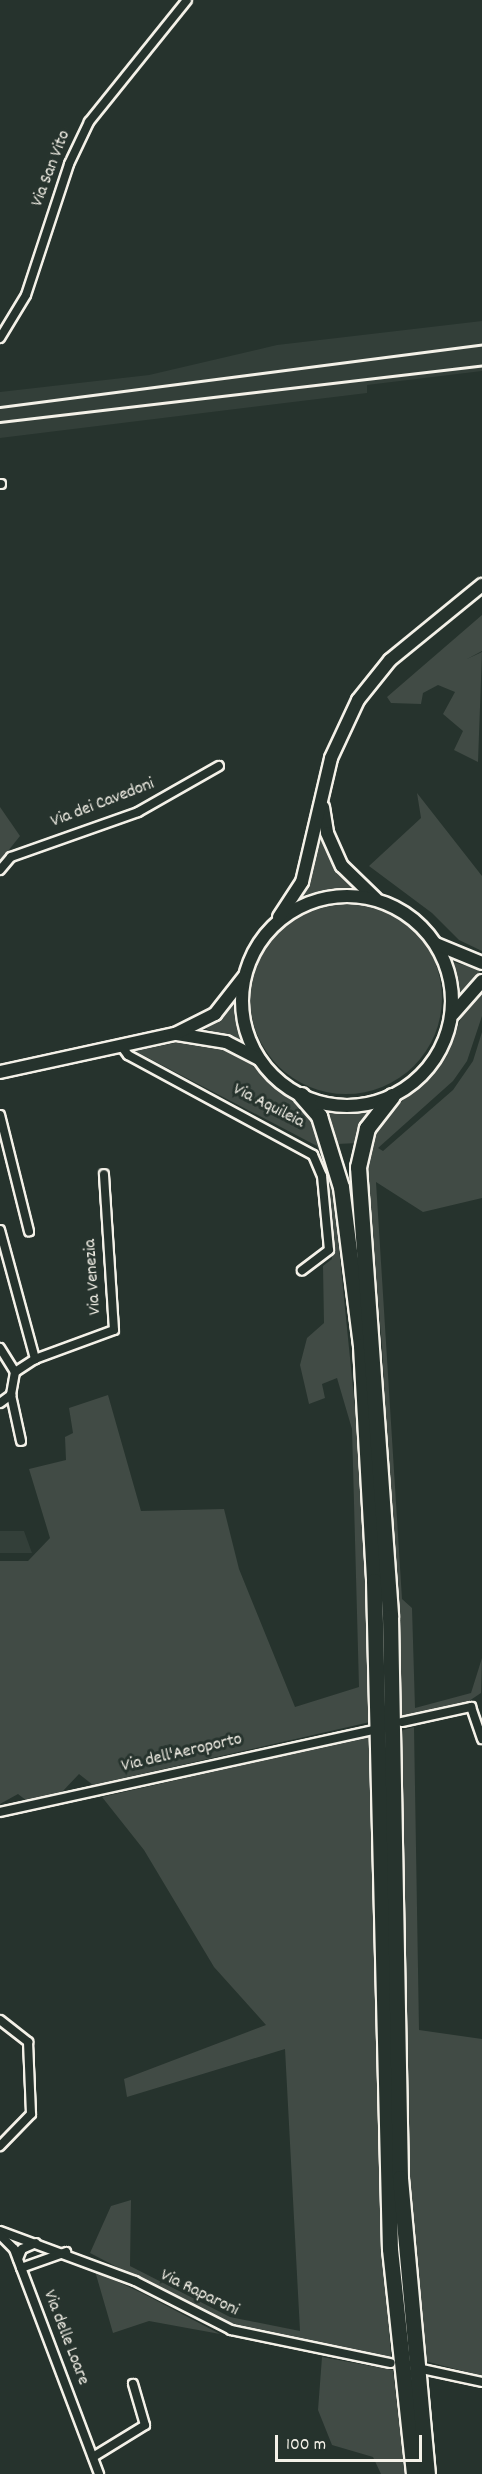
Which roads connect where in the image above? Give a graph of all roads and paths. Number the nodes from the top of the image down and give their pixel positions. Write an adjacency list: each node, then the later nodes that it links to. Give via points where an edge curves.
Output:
1 (187, 0): 2 (street, Via San Vito, via 89,122 69,164 26,295)
2 (0, 338)
3 (482, 585): 5 (main road, via 404,647 367,687 339,737)
4 (219, 766): 6 (street, Via dei Cavedoni, via 138,812 11,857)
5 (322, 795): 7 (main road, via 332,846 342,866); 8 (main road, via 302,882)
6 (0, 870)
7 (376, 899): 8 (main road, via 328,897); 9 (main road, via 410,916)
8 (274, 925): 11 (main road)
9 (436, 944): 10 (main road); 13 (main road, via 451,986)
10 (482, 963)
11 (245, 976): 14 (main road, via 215,1014); 16 (main road, via 244,1022)
12 (482, 981): 13 (main road)
13 (451, 1018): 19 (main road, via 437,1055)
14 (175, 1034): 15 (main road); 16 (main road, via 226,1042)
15 (122, 1047): 17 (main road); 24 (street, Via Aquileia, via 128,1055 314,1155 322,1176 329,1250)
16 (260, 1060): 18 (main road)
17 (0, 1072)
18 (301, 1095): 19 (main road, via 352,1106); 47 (highway, via 324,1126 341,1187 361,1346 374,1581 390,2249)
19 (392, 1096): 48 (highway, via 367,1128 358,1167 390,1617 400,2178)
20 (0, 1114): 23 (street)
21 (104, 1174): 26 (street, Via Venezia, via 114,1330)
22 (0, 1230): 26 (street)
23 (29, 1231)
24 (302, 1270)
25 (0, 1348): 27 (street)
26 (35, 1359): 27 (street, Via Venezia)
27 (15, 1372): 28 (street)
28 (11, 1395): 29 (street); 30 (street)
29 (0, 1403)
30 (21, 1441)
31 (402, 1722): 33 (street, via 471,1707)
32 (372, 1730): 34 (street, Via dell'Aeroporto)
33 (482, 1739)
34 (0, 1812)
35 (0, 2020): 36 (street, via 28,2042 31,2114)
36 (0, 2146)
37 (0, 2233): 38 (street, Via Raparoni); 40 (street, Via delle Loare)
38 (37, 2242): 39 (street, Via Raparoni); 40 (street, via 22,2249)
39 (66, 2252): 40 (street); 41 (street, Via Raparoni, via 231,2330)
40 (20, 2264): 45 (street, Via delle Loare)
41 (391, 2363)
42 (422, 2369): 43 (street)
43 (482, 2382)
44 (133, 2384): 45 (street, via 145,2425)
45 (93, 2457): 46 (street, Via delle Loare)
46 (99, 2474)
47 (414, 2474)
48 (427, 2474)

